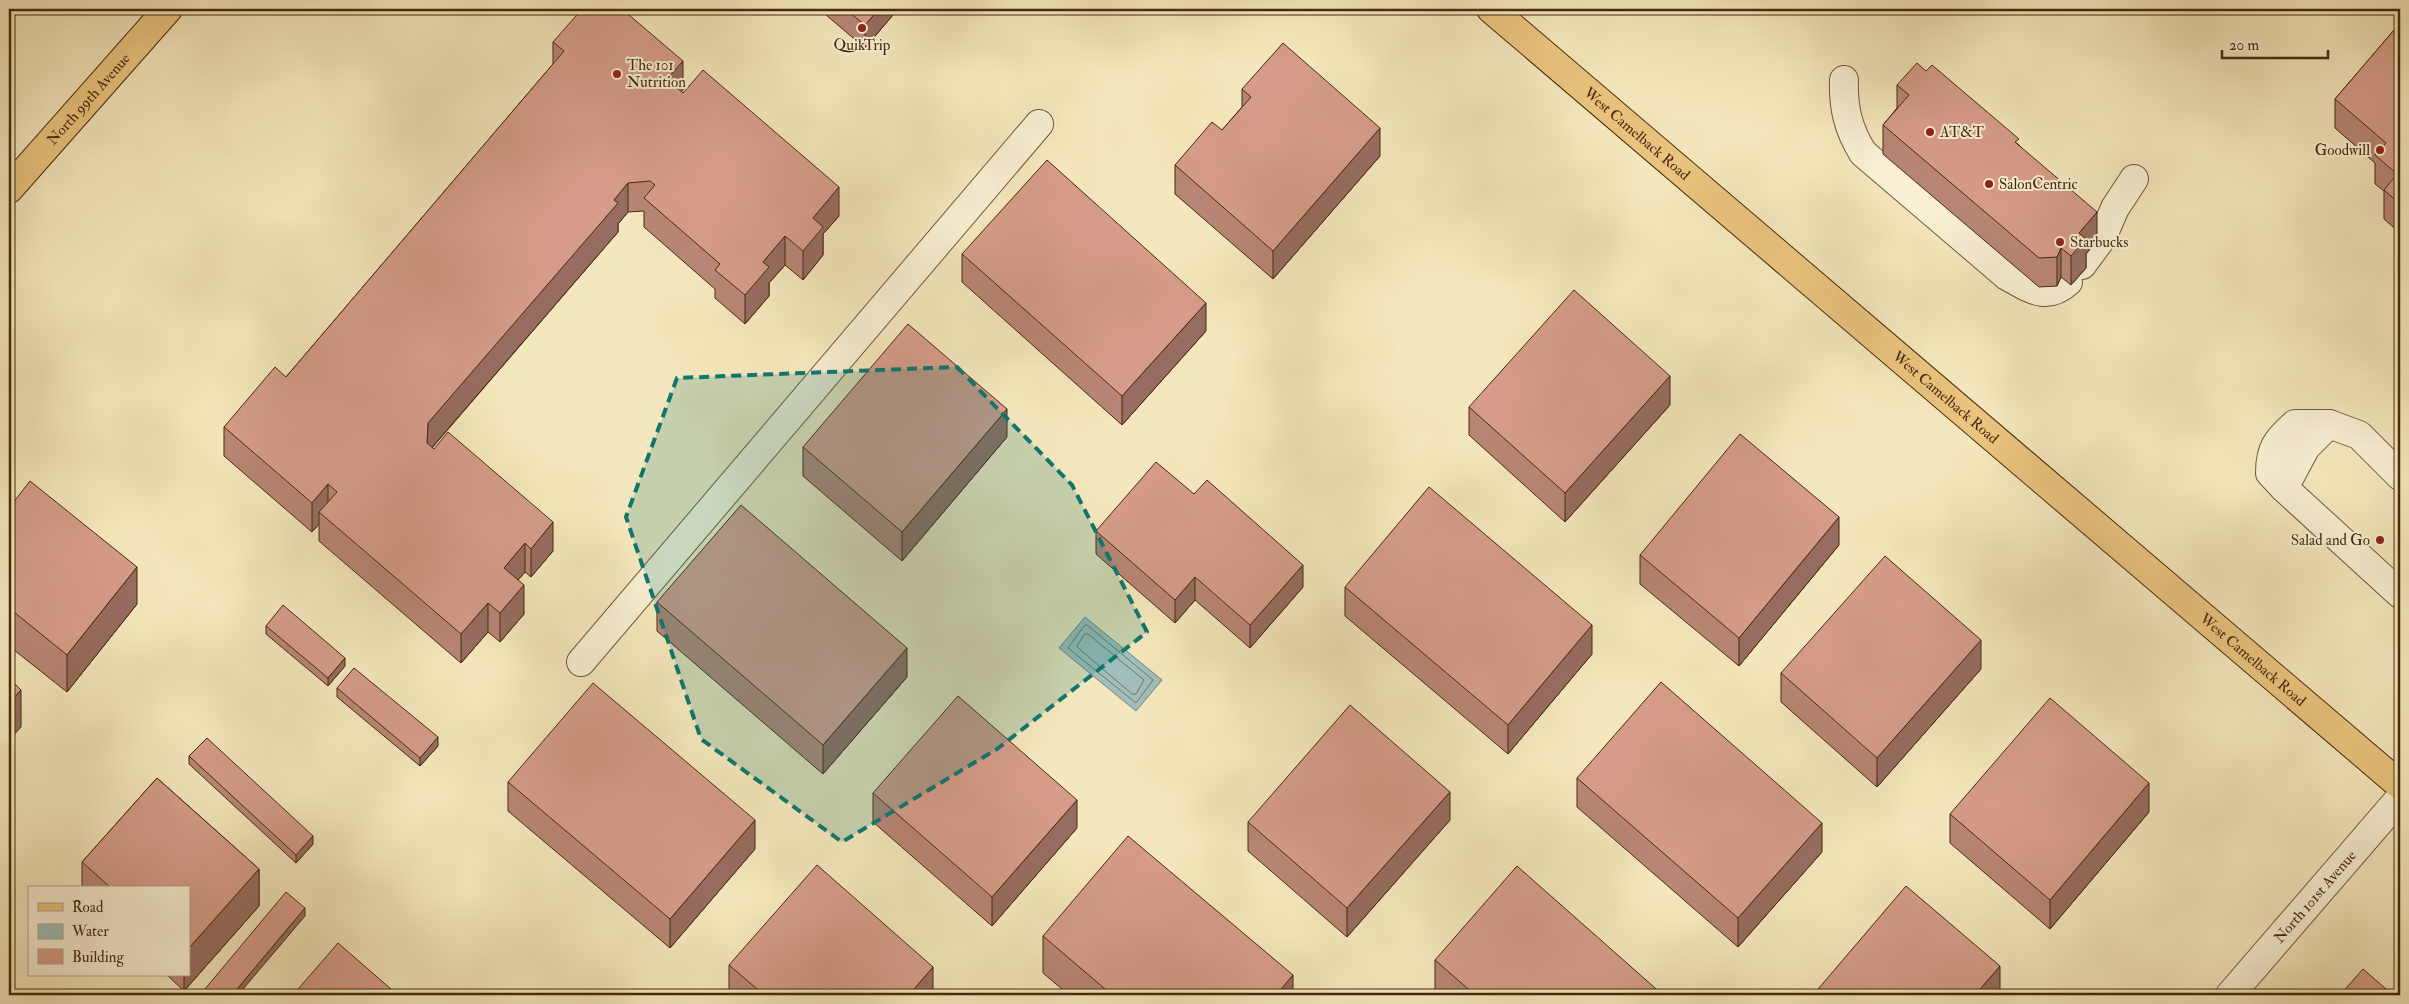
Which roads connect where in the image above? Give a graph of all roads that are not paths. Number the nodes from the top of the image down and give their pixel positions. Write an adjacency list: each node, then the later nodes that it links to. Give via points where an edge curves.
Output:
1 (168, 9): 6 (main road, North 99th Avenue)
2 (1491, 9): 10 (main road, West Camelback Road)
3 (1844, 80): 5 (street, via 1843,103 1852,136 1863,152 2008,276 2033,290 2059,291 2075,274 2102,238 2114,208)
4 (1038, 124): 9 (street)
5 (2134, 179)
6 (9, 189)
7 (2400, 476): 8 (street, via 2359,435 2329,424 2295,424 2280,437 2270,456 2270,473 2284,488)
8 (2400, 594)
9 (581, 662)
10 (2400, 785)
11 (2400, 798): 12 (street, North 101st Avenue)
12 (2230, 995)

